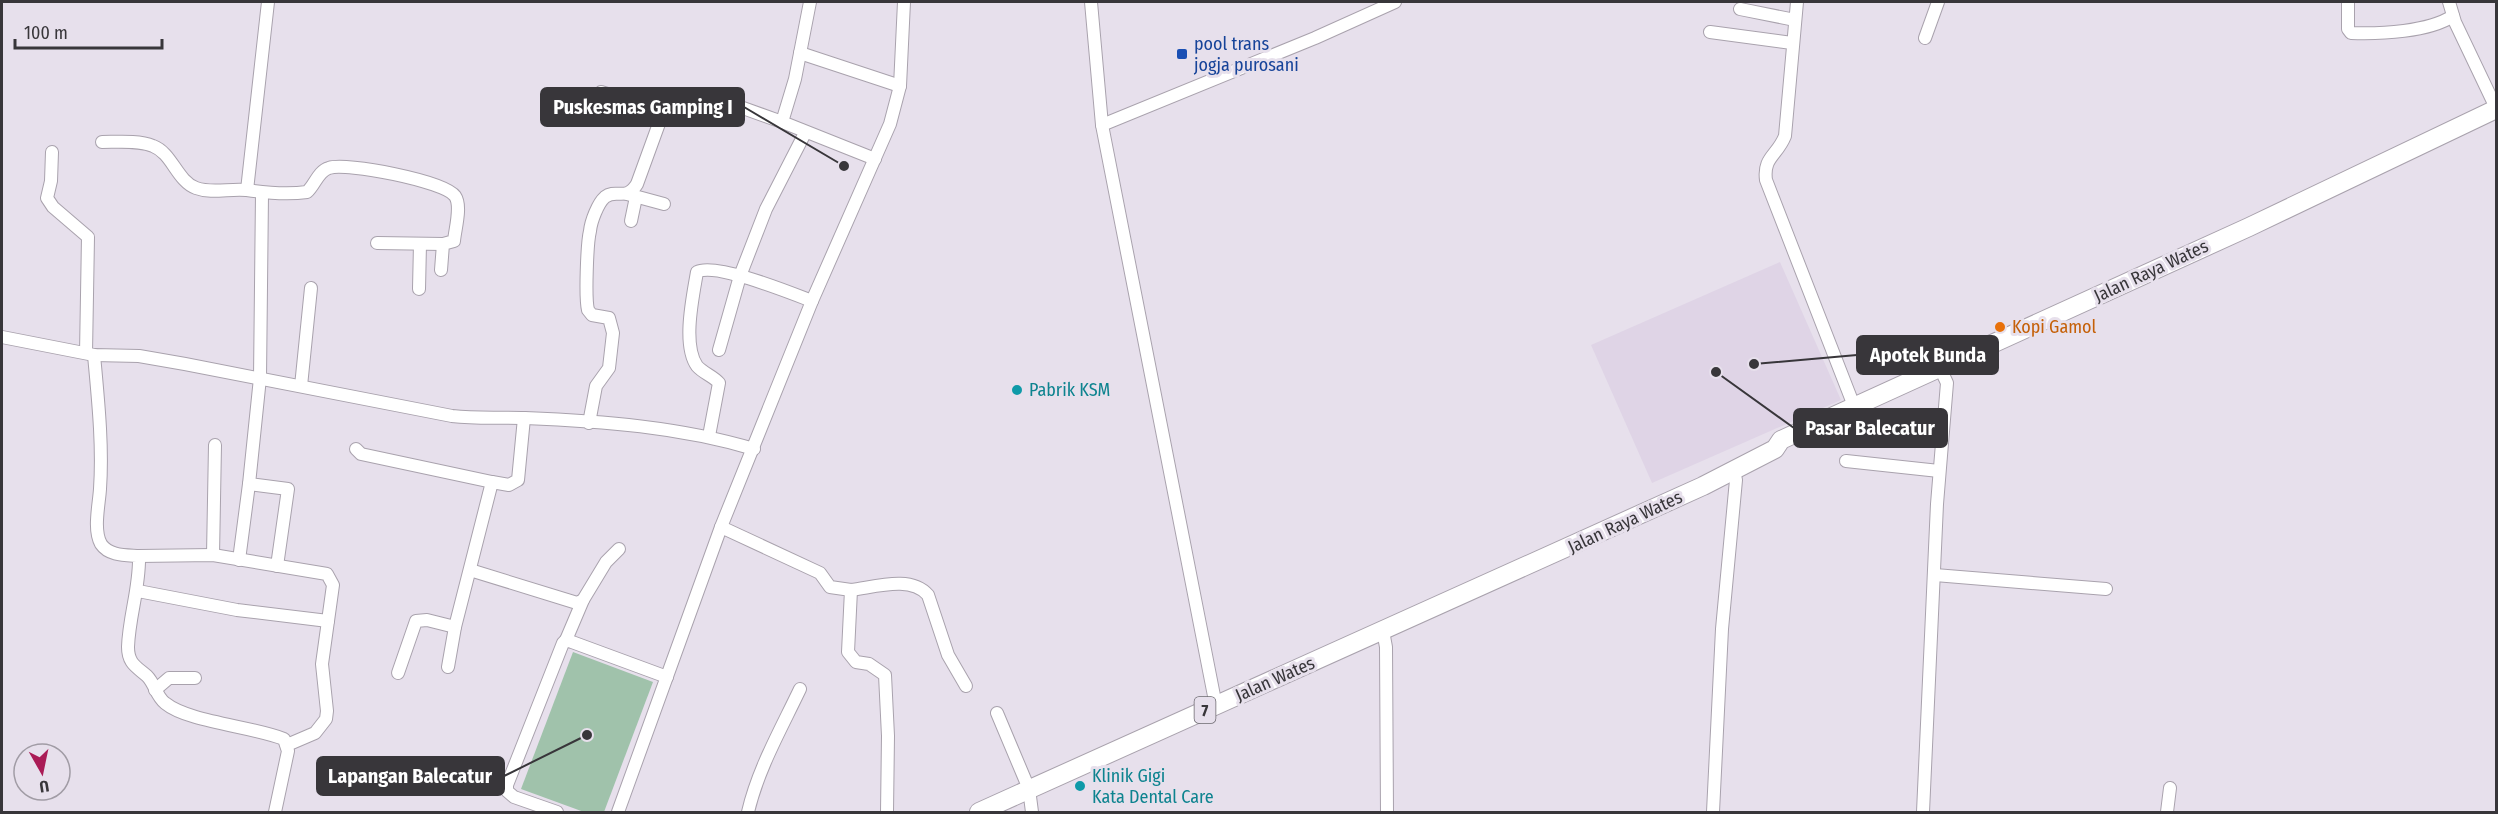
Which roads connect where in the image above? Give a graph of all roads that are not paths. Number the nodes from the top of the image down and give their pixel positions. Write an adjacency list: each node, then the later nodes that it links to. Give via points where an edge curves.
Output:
1 (268, 2): 29 (street)
2 (810, 2): 16 (street)
3 (904, 2): 17 (street)
4 (1091, 2): 23 (street)
5 (1395, 2): 23 (street)
6 (1797, 2): 12 (street)
7 (1938, 2): 14 (street)
8 (2348, 2): 11 (street, via 2351,33 2418,28 2442,23)
9 (2449, 2): 11 (street)
10 (1740, 9): 12 (street)
11 (2453, 16): 20 (street)
12 (1795, 20): 15 (street)
13 (1710, 32): 15 (street)
14 (1925, 38)
15 (1792, 43): 48 (street, via 1785,136 1766,162 1765,174)
16 (800, 53): 17 (street); 22 (street)
17 (900, 86): 28 (street)
18 (601, 93): 19 (street, via 649,107)
19 (665, 107): 22 (street, via 709,98); 31 (street)
20 (2496, 109): 25 (highway, Jalan Raya Wates)
21 (2496, 121): 25 (highway, Jalan Raya Wates / 7)
22 (782, 122): 24 (street)
23 (1102, 125): 85 (street)
24 (805, 133): 28 (street); 38 (street, via 766,209)
25 (2457, 134): 45 (highway, Jalan Raya Wates / 7)
26 (102, 142): 29 (street, via 153,146 194,188)
27 (52, 152): 44 (street, via 47,198 52,207 88,237)
28 (875, 159): 41 (street)
29 (247, 190): 30 (street)
30 (262, 194): 36 (street, via 307,192 328,168 342,166 409,177 446,189 456,198 454,241); 46 (street)
31 (632, 195): 32 (street); 33 (street); 50 (street, via 609,195 603,199 590,231 588,310 592,315 609,318 613,333 609,368 596,386)
32 (664, 204)
33 (631, 221)
34 (377, 243): 35 (street)
35 (420, 244): 36 (street); 40 (street)
36 (443, 244): 37 (street)
37 (441, 270)
38 (740, 276): 41 (street); 43 (street); 51 (street, via 709,268 697,272 690,328 693,357 720,387)
39 (310, 288): 47 (street)
40 (419, 289)
41 (812, 301): 54 (street)
42 (2, 337): 44 (street)
43 (719, 350)
44 (90, 354): 46 (street, via 139,356); 64 (street, via 101,466 97,536 106,550)
45 (1942, 372): 48 (highway, Jalan Raya Wates); 55 (highway, Jalan Raya Wates / 7, via 1785,450); 58 (street, via 1947,383)
46 (260, 378): 47 (street); 60 (street)
47 (301, 386): 49 (street, via 452,416 485,420)
48 (1854, 406): 55 (highway, Jalan Raya Wates, via 1781,440)
49 (524, 418): 50 (street); 59 (street, via 518,480 508,485)
50 (589, 423): 51 (street)
51 (709, 436): 54 (street)
52 (215, 445): 63 (street)
53 (356, 449): 59 (street, via 361,454)
54 (754, 449): 61 (street)
55 (1775, 449): 57 (highway, Jalan Raya Wates / 7)
56 (1846, 461): 58 (street)
57 (1734, 471): 72 (highway, Jalan Raya Wates / 7); 98 (street)
58 (1939, 471): 68 (street)
59 (492, 482): 67 (street)
60 (249, 484): 65 (street); 66 (street, via 288,489)
61 (721, 528): 69 (street, via 820,573 830,587); 80 (street)
62 (619, 549): 73 (street, via 606,562)
63 (213, 555): 64 (street); 65 (street)
64 (139, 556): 71 (street)
65 (239, 560): 66 (street)
66 (277, 566): 74 (street, via 327,574 332,579)
67 (470, 570): 73 (street, via 571,602); 75 (street)
68 (1935, 575): 70 (street); 99 (street)
69 (851, 590): 82 (street, via 906,583 922,588 928,595 948,655); 94 (street, via 848,652 856,662 869,664 885,675)
70 (2106, 590)
71 (138, 591): 74 (street, via 237,610); 84 (street, via 128,650 134,667 148,677)
72 (1473, 591): 76 (highway, Jalan Wates / 7)
73 (583, 600): 77 (street)
74 (328, 621): 87 (street, via 322,664 326,719 315,733)
75 (455, 627): 78 (street); 79 (street, via 416,621)
76 (1383, 631): 85 (highway, Jalan Wates / 7); 97 (street)
77 (566, 640): 80 (street); 91 (street, via 507,785 507,791 514,797)
78 (448, 667)
79 (398, 673)
80 (667, 677): 92 (street)
81 (195, 678): 84 (street, via 170,678)
82 (966, 686)
83 (800, 689): 93 (street, via 763,768)
84 (155, 690): 87 (street, via 176,711 266,732 284,739)
85 (1216, 706): 88 (highway, Jalan Wates / 7)
86 (997, 713): 88 (street)
87 (287, 745): 90 (street)
88 (1029, 789): 95 (highway, Jalan Wates / 7); 96 (street)
89 (2170, 789): 100 (street)
90 (274, 813)
91 (557, 813)
92 (618, 813)
93 (748, 813)
94 (887, 813)
95 (979, 813)
96 (1032, 813)
97 (1387, 813)
98 (1713, 813)
99 (1923, 813)
100 (2167, 813)

